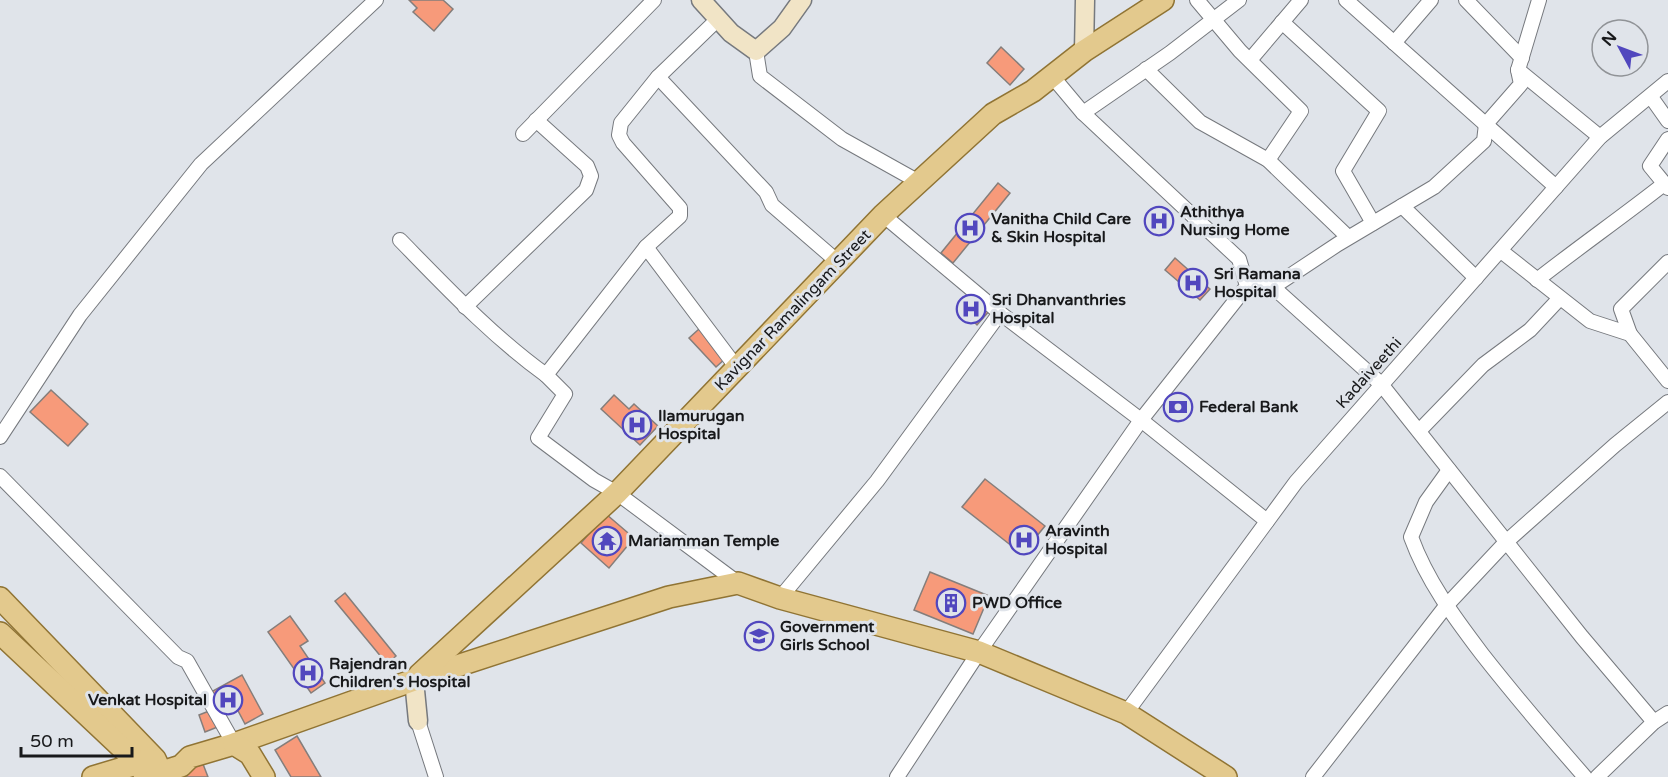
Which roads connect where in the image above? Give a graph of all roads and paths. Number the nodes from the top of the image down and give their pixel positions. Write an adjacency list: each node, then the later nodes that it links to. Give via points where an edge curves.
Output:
1 (376, 0): 62 (street, via 201,164 80,315)
2 (654, 0): 28 (street)
3 (701, 0): 14 (street)
4 (802, 0): 18 (street, via 782,28)
5 (1085, 0): 19 (street)
6 (1163, 0): 19 (main road, Kavignar Ramalingam Street)
7 (1197, 0): 15 (street)
8 (1239, 0): 15 (street)
9 (1301, 0): 16 (street)
10 (1346, 0): 17 (street)
11 (1431, 0): 17 (street)
12 (1466, 0): 21 (street)
13 (1539, 0): 21 (street)
14 (718, 19): 18 (street); 23 (street)
15 (1213, 19): 20 (street); 22 (street)
16 (1282, 22): 20 (street); 40 (street, via 1379,111 1342,171)
17 (1394, 43): 30 (street)
18 (756, 51): 35 (street, via 760,76 842,139)
19 (1084, 51): 24 (main road, Kavignar Ramalingam Street)
20 (1250, 60): 34 (street, via 1301,111)
21 (1520, 64): 30 (street, via 1521,84); 32 (street)
22 (1146, 69): 27 (street); 34 (street, via 1200,122)
23 (658, 76): 43 (street, via 621,123 619,135 680,208 680,216); 45 (street, via 766,192 772,204)
24 (1052, 76): 27 (street); 35 (main road, Kavignar Ramalingam Street, via 993,114)
25 (1668, 81): 26 (street, Kadaiveethi)
26 (1651, 97): 29 (street); 32 (street, Kadaiveethi)
27 (1083, 113): 49 (street, via 1239,259)
28 (536, 120): 31 (street); 52 (street, via 587,166 591,176 586,189)
29 (1668, 121)
30 (1486, 124): 37 (street); 38 (street, via 1484,141 1434,187)
31 (523, 134)
32 (1600, 137): 37 (street, Kadaiveethi)
33 (1668, 139): 36 (street, via 1650,166)
34 (1268, 160): 41 (street)
35 (919, 182): 39 (main road, Kavignar Ramalingam Street)
36 (1666, 186): 48 (street, via 1585,241)
37 (1557, 187): 44 (street, Kadaiveethi)
38 (1402, 206): 40 (street); 47 (street)
39 (884, 216): 45 (main road, Kavignar Ramalingam Street); 53 (street)
40 (1373, 223): 41 (street)
41 (1348, 237): 50 (street)
42 (400, 240): 52 (street)
43 (646, 247): 55 (street); 56 (street)
44 (1501, 251): 47 (street, Kadaiveethi); 48 (street)
45 (838, 262): 55 (main road, Kavignar Ramalingam Street)
46 (1668, 262): 54 (street, via 1621,309)
47 (1476, 278): 58 (street, Kadaiveethi)
48 (1537, 280): 51 (street)
49 (1247, 286): 50 (street); 60 (street)
50 (1273, 287): 58 (street)
51 (1560, 298): 54 (street, via 1590,321); 61 (street, via 1530,330 1483,365)
52 (465, 307): 56 (street, via 515,353)
53 (1000, 313): 60 (street); 70 (street, via 877,481)
54 (1630, 334): 57 (street)
55 (737, 368): 65 (main road, Kavignar Ramalingam Street)
56 (546, 375): 65 (street, via 565,394 538,438)
57 (1668, 381)
58 (1381, 384): 61 (street); 66 (street, Kadaiveethi)
59 (1668, 402): 67 (street)
60 (1141, 420): 66 (street); 73 (street)
61 (1419, 431): 63 (street)
62 (0, 437)
63 (1449, 470): 67 (street); 71 (street, via 1426,502 1411,537)
64 (0, 476): 79 (street, via 178,657 187,661)
65 (617, 494): 68 (street); 74 (main road, Kavignar Ramalingam Street)
66 (1267, 521): 75 (street, Kadaiveethi)
67 (1506, 542): 71 (street); 78 (street)
68 (738, 584): 70 (main road); 74 (main road, via 669,597)
69 (0, 598): 80 (main road)
70 (780, 598): 73 (main road)
71 (1446, 606): 86 (street); 87 (street, via 1516,698)
72 (0, 633): 80 (main road)
73 (979, 652): 75 (main road); 84 (street)
74 (414, 680): 77 (street); 79 (main road)
75 (1126, 713): 85 (main road)
76 (1668, 713): 78 (street)
77 (418, 721): 83 (street)
78 (1654, 722): 88 (street)
79 (234, 744): 80 (main road, via 190,757 177,754); 82 (main road, via 250,754)
80 (150, 768): 81 (main road)
81 (93, 777)
82 (264, 777)
83 (435, 777)
84 (897, 777)
85 (1226, 777)
86 (1313, 777)
87 (1585, 777)
88 (1597, 777)

